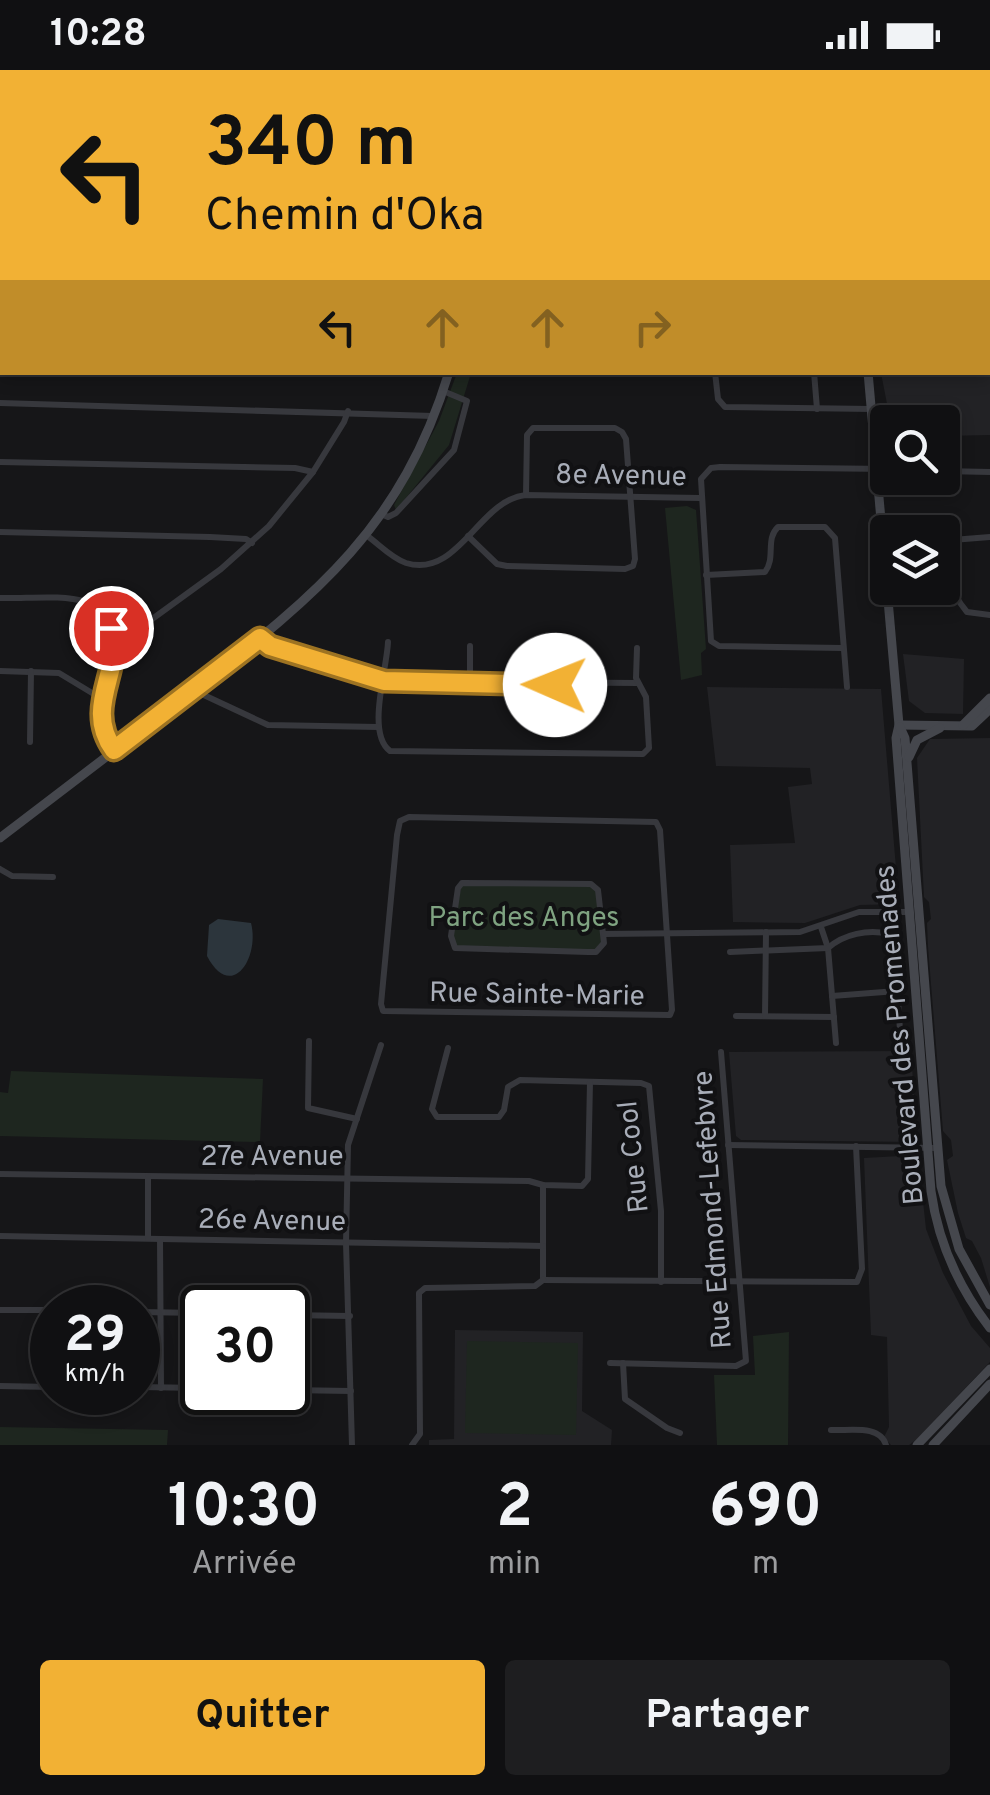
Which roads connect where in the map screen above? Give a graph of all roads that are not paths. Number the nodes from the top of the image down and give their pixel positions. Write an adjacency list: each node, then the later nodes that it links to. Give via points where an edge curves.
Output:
1 (448, 375): 5 (street)
2 (716, 375): 8 (street, via 725,407)
3 (814, 375): 8 (street)
4 (868, 375): 7 (street, Boulevard des Promenades)
5 (443, 391): 11 (street); 21 (street, via 467,401 456,445 394,515)
6 (0, 403): 10 (street)
7 (872, 405)
8 (817, 409): 9 (street)
9 (870, 409)
10 (348, 411): 11 (street); 15 (street)
11 (434, 416): 21 (street)
12 (0, 462): 15 (street)
13 (870, 469): 19 (street, 8e Avenue, via 720,466 705,472)
14 (960, 471): 16 (street)
15 (312, 472): 26 (street)
16 (990, 472)
17 (526, 495): 20 (street, 8e Avenue); 20 (street, via 532,428 616,428 626,439); 24 (street, 8e Avenue, via 498,504)
18 (884, 495): 48 (street, Boulevard des Promenades)
19 (700, 498): 20 (street, 8e Avenue); 27 (street)
20 (631, 499): 24 (street, via 636,559 625,569 497,564)
21 (382, 514): 23 (street)
22 (0, 532): 26 (street)
23 (366, 535): 24 (street, 8e Avenue, via 401,561 418,564 440,560); 30 (street, via 309,598)
24 (468, 536)
25 (990, 538): 29 (street, via 952,540 948,573 952,594 967,612)
26 (252, 543): 32 (street)
27 (706, 574): 36 (street, via 711,641 719,646); 36 (street, via 765,572 778,527 825,527 836,538)
28 (0, 598): 32 (street, via 89,604 106,620)
29 (990, 615)
30 (260, 638): 39 (street); 44 (street)
31 (388, 642): 39 (street)
32 (115, 646): 45 (street)
33 (470, 646): 40 (street)
34 (554, 647): 42 (street)
35 (637, 648): 41 (street)
36 (842, 648): 43 (street)
37 (0, 671): 38 (street)
38 (32, 671): 45 (street, via 66,675); 52 (street)
39 (384, 681): 40 (street); 51 (street)
40 (470, 683): 42 (street)
41 (638, 683): 42 (street); 51 (street, via 646,696 649,748 643,754 396,752 383,745)
42 (555, 685)
43 (847, 687)
44 (193, 690): 51 (street, via 268,725); 53 (street)
45 (102, 698): 53 (street)
46 (990, 698): 50 (street)
47 (990, 709): 50 (street, via 977,724)
48 (899, 725): 49 (street); 54 (street, Boulevard des Promenades); 58 (street, Boulevard des Promenades)
49 (947, 725): 50 (street); 54 (street, via 918,740)
50 (963, 725)
51 (378, 728)
52 (30, 742)
53 (114, 750): 55 (street)
54 (907, 764): 58 (street, Boulevard des Promenades)
55 (0, 838)
56 (0, 869): 57 (street)
57 (52, 877)
58 (914, 913): 59 (street, via 859,912); 81 (street, Boulevard des Promenades)
59 (820, 927): 61 (street); 63 (street)
60 (667, 932): 60 (street, Rue Sainte-Marie, via 670,1015 390,1013 381,1004 397,835 400,821 409,817 656,822); 61 (street); 62 (street)
61 (766, 932): 64 (street)
62 (604, 934): 62 (street, via 596,952 455,948 458,888 592,884)
63 (828, 948): 64 (street); 66 (street, via 862,933 889,934); 67 (street)
64 (765, 951): 65 (street); 69 (street)
65 (730, 952)
66 (897, 991): 67 (street); 74 (street)
67 (832, 996): 70 (street)
68 (736, 1016): 69 (street)
69 (765, 1016): 70 (street)
70 (834, 1017): 72 (street)
71 (309, 1040): 78 (street, via 308,1108)
72 (836, 1043)
73 (381, 1045): 78 (street)
74 (901, 1045)
75 (448, 1048): 77 (street, via 432,1109 438,1117 498,1117 508,1087 520,1080)
76 (722, 1052): 79 (street, Rue Edmond-Lefebvre)
77 (590, 1082): 85 (street, 27e Avenue, via 588,1181); 92 (street, Rue Cool, via 650,1088)
78 (358, 1119): 84 (street, via 348,1144)
79 (728, 1145): 80 (street); 93 (street, Rue Edmond-Lefebvre)
80 (856, 1146): 81 (street); 93 (street, via 859,1280)
81 (932, 1148): 95 (street, Boulevard des Promenades, via 952,1231); 102 (street, Boulevard des Promenades, via 930,1191 940,1235 958,1280)
82 (0, 1174): 83 (street, 27e Avenue)
83 (148, 1177): 84 (street, 27e Avenue); 87 (street)
84 (347, 1178): 85 (street, 27e Avenue); 89 (street)
85 (543, 1185): 90 (street)
86 (0, 1236): 87 (street, 26e Avenue)
87 (148, 1238): 88 (street, 26e Avenue)
88 (160, 1239): 89 (street, 26e Avenue); 94 (street)
89 (346, 1243): 90 (street, 26e Avenue); 101 (street)
90 (543, 1246): 91 (street)
91 (544, 1280): 92 (street); 116 (street, via 535,1286 426,1288 419,1294 420,1434)
92 (662, 1282): 93 (street)
93 (739, 1282): 104 (street, Rue Edmond-Lefebvre, via 744,1364)
94 (160, 1285)
95 (990, 1305)
96 (0, 1310): 97 (street)
97 (30, 1310)
98 (160, 1312): 99 (street); 109 (street)
99 (180, 1312)
100 (310, 1315): 101 (street)
101 (350, 1316): 112 (street)
102 (990, 1328)
103 (610, 1363): 104 (street)
104 (623, 1364): 114 (street, via 625,1399)
105 (990, 1369): 118 (street)
106 (990, 1384): 119 (street)
107 (0, 1386): 108 (street)
108 (30, 1387)
109 (161, 1388): 110 (street)
110 (180, 1388)
111 (310, 1390): 112 (street)
112 (352, 1391): 115 (street)
113 (831, 1430): 117 (street, via 878,1432)
114 (680, 1433)
115 (352, 1445)
116 (412, 1445)
117 (886, 1445)
118 (916, 1445)
119 (933, 1445)

